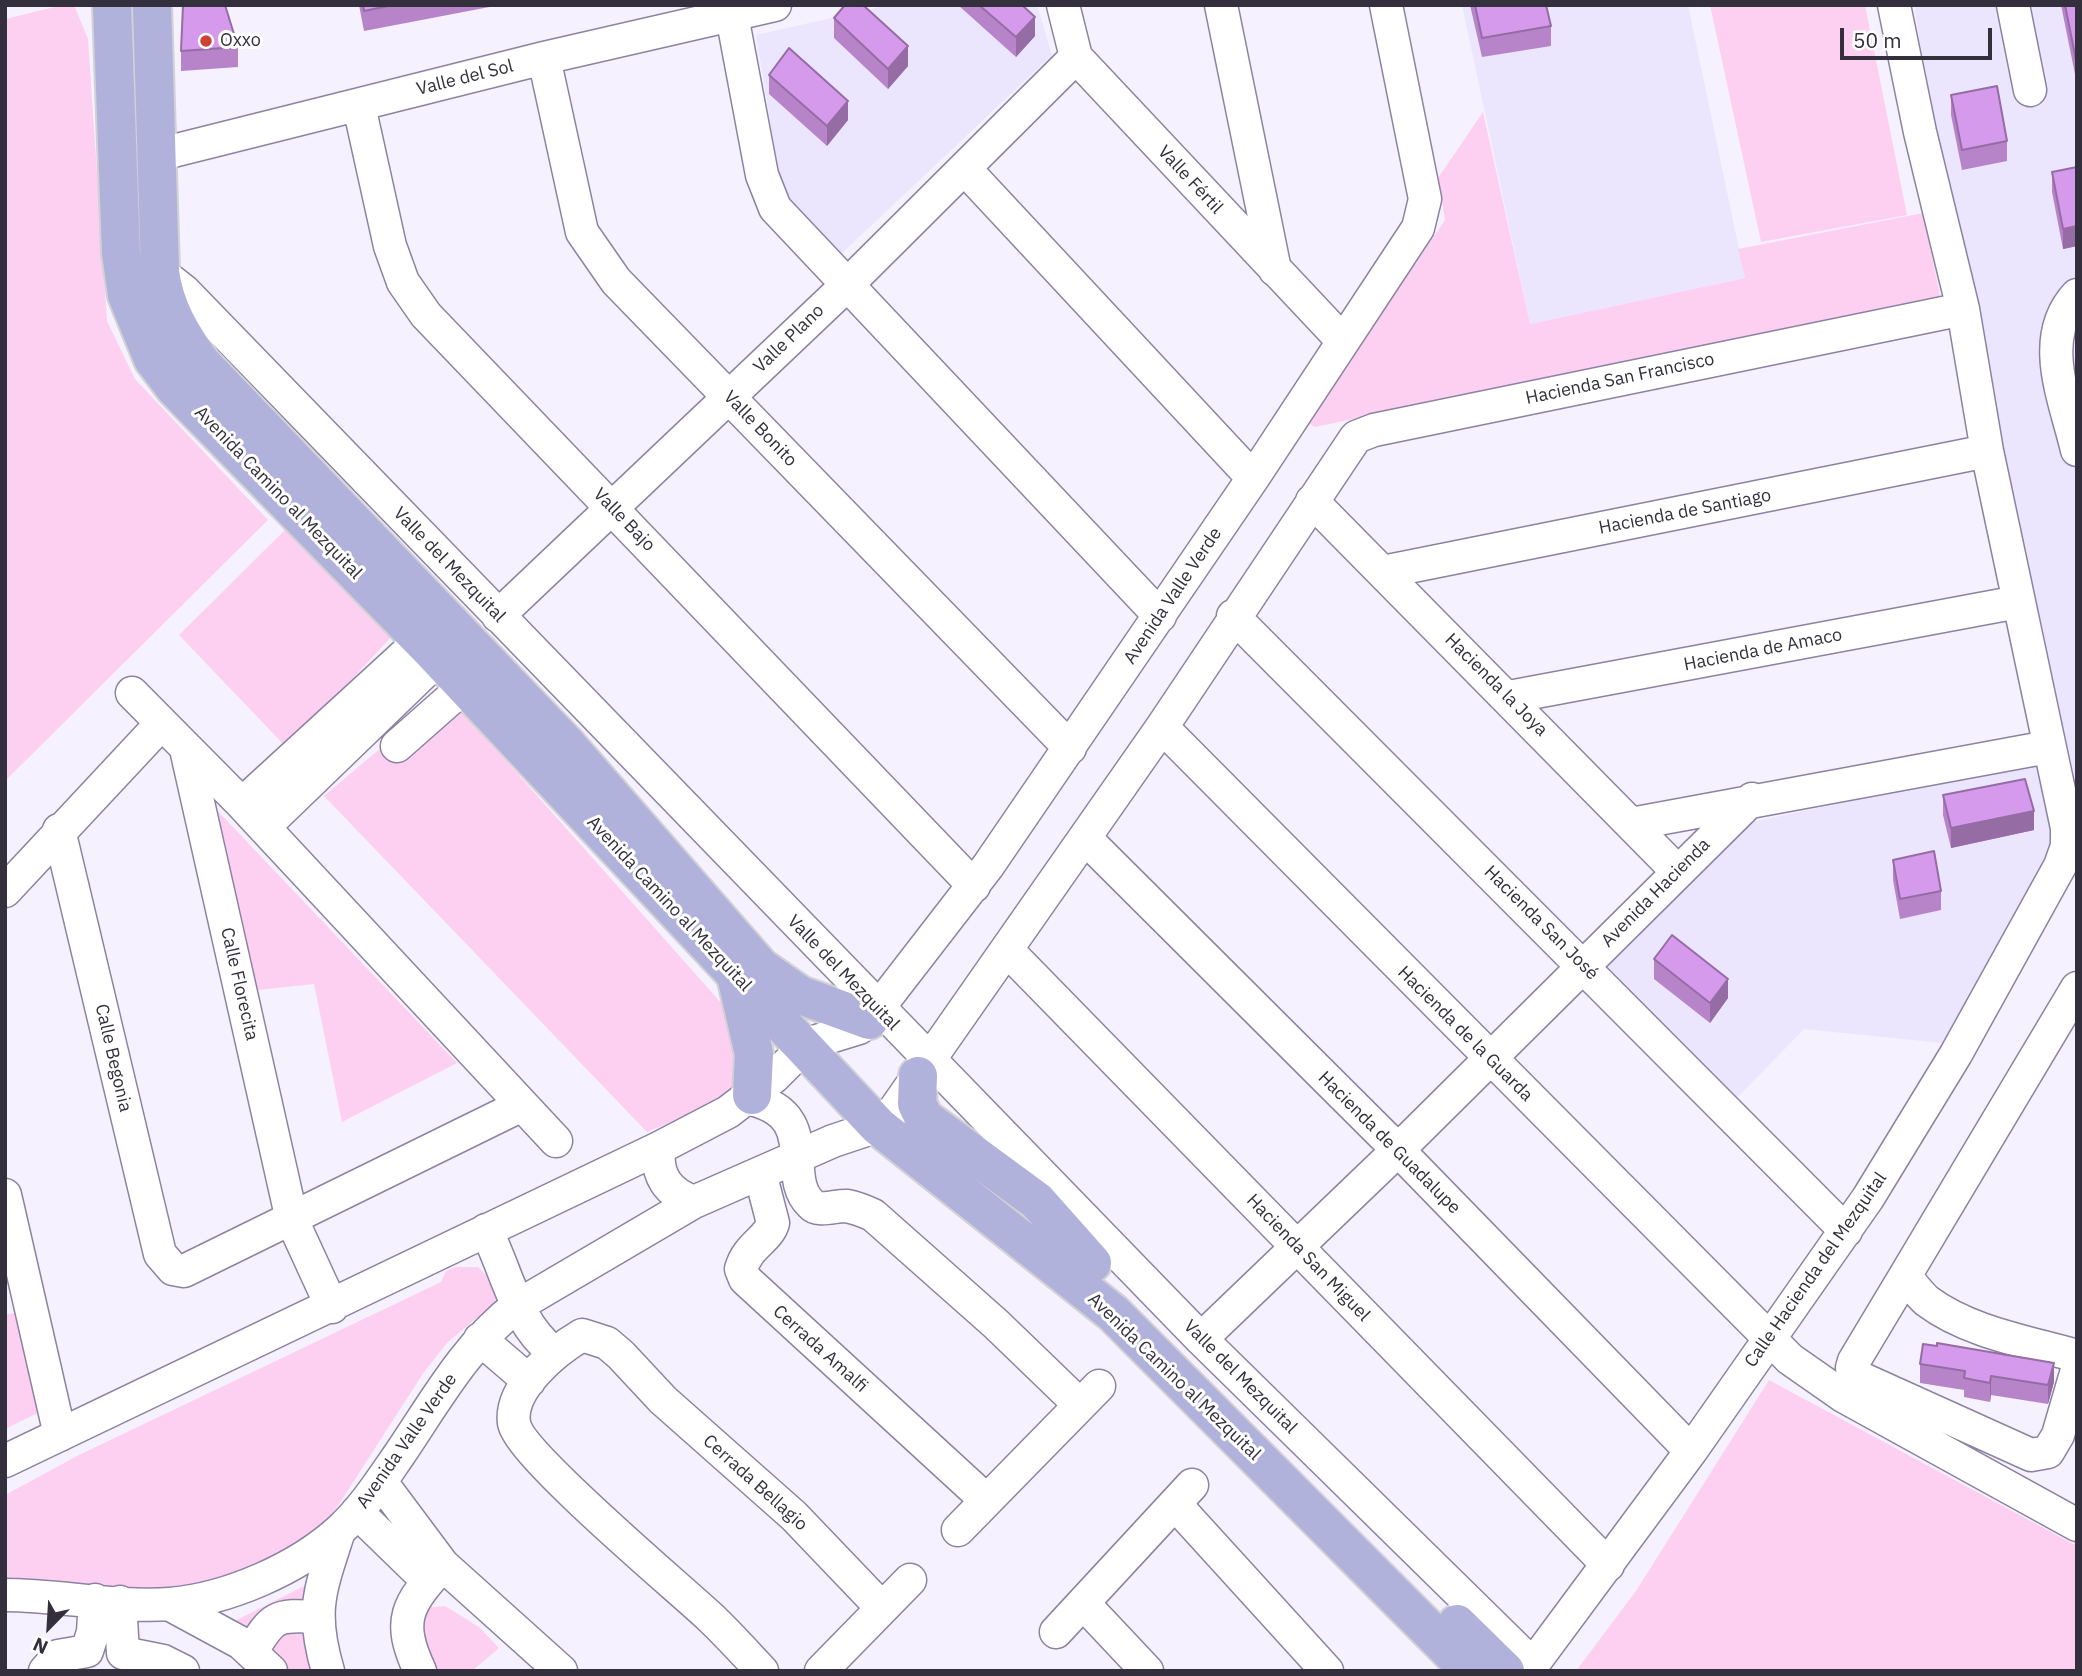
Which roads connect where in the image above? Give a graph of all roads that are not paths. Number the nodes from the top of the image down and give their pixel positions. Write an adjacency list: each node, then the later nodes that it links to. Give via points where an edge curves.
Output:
1 (112, 5): 33 (main road, Avenida Camino al Mezquital, via 121,253 127,295 148,348 175,388)
2 (152, 5): 14 (main road, Avenida Camino al Mezquital)
3 (775, 5): 9 (street, Valle del Sol)
4 (1063, 5): 10 (street, Valle Fértil)
5 (1221, 5): 16 (street)
6 (1385, 5): 21 (street, Avenida Valle Verde, via 1425,207 1418,228)
7 (1894, 5): 20 (street)
8 (2013, 5): 12 (street)
9 (731, 10): 11 (street, Valle del Sol); 18 (street, via 767,192 789,227)
10 (1076, 57): 15 (street, Valle Plano); 16 (street, Valle Fértil)
11 (544, 58): 13 (street, Valle del Sol); 22 (street, Valle Bonito, via 582,232 616,281)
12 (2030, 90)
13 (359, 106): 14 (street, Valle del Sol); 27 (street, Valle Bajo, via 390,246 403,282 426,314)
14 (156, 155): 17 (main road, Avenida Camino al Mezquital)
15 (965, 170): 18 (street, Valle Plano); 25 (street)
16 (1275, 271): 21 (street, Valle Fértil)
17 (160, 272): 30 (street, Valle del Mezquital, via 184,291); 33 (main road, Avenida Camino al Mezquital, via 180,335 202,364)
18 (847, 285): 22 (street, Valle Plano); 31 (street)
19 (2077, 295): 23 (street, via 2063,310 2055,353)
20 (1963, 309): 24 (street); 26 (street, Hacienda San Francisco, via 1374,430 1356,437)
21 (1342, 340): 25 (street, Avenida Valle Verde)
22 (729, 397): 27 (street, Valle Plano); 42 (street, Valle Bonito)
23 (2077, 450)
24 (1987, 451): 28 (street, Hacienda de Santiago); 29 (street)
25 (1253, 478): 31 (street, Avenida Valle Verde)
26 (1312, 501): 28 (street, Hacienda la Joya); 32 (street)
27 (614, 509): 30 (street, Valle Plano); 52 (street, Valle Bajo)
28 (1383, 572): 36 (street, Hacienda la Joya)
29 (2018, 602): 36 (street, Hacienda de Amaco); 41 (street)
30 (498, 616): 58 (street, Valle del Mezquital)
31 (1160, 616): 42 (street, Avenida Valle Verde)
32 (1233, 616): 38 (street); 55 (street, Hacienda San José)
33 (443, 637): 34 (main road, Avenida Camino al Mezquital); 39 (street); 44 (street); 56 (main road, Avenida Camino al Mezquital, via 628,811)
34 (465, 686): 40 (street); 56 (main road, Avenida Camino al Mezquital)
35 (132, 693): 37 (street)
36 (1509, 697): 47 (street, Hacienda la Joya)
37 (161, 724): 43 (street); 49 (street)
38 (1161, 727): 50 (street); 60 (street, Hacienda de la Guarda)
39 (313, 737): 44 (street); 46 (street)
40 (397, 746)
41 (2048, 747): 45 (street, Avenida Hacienda); 74 (street, Calle Hacienda del Mezquital, via 2067,828 2060,866 1956,1054)
42 (1070, 748): 52 (street, Avenida Valle Verde)
43 (186, 749): 46 (street); 72 (street, Calle Florecita)
44 (334, 761): 48 (street)
45 (1752, 799): 47 (street, Avenida Hacienda); 51 (street, Avenida Hacienda)
46 (242, 804): 48 (street)
47 (1631, 824): 51 (street, Hacienda la Joya)
48 (264, 827): 63 (street)
49 (59, 830): 53 (street); 72 (street, Calle Begonia, via 160,1254 173,1269 184,1271)
50 (1085, 838): 54 (street); 67 (street, Hacienda de Guadalupe)
51 (1677, 872): 55 (street, Avenida Hacienda)
52 (974, 886): 58 (street, Avenida Valle Verde)
53 (5, 891)
54 (1007, 950): 61 (street); 75 (street, Hacienda San Miguel)
55 (1583, 965): 60 (street, Avenida Hacienda); 74 (street, Hacienda San José)
56 (748, 972): 58 (main road, via 800,995); 59 (main road, Avenida Camino al Mezquital); 62 (main road, via 754,1054)
57 (2077, 988): 77 (street)
58 (874, 1015): 59 (street, Avenida Valle Verde, via 859,1028); 61 (street, Valle del Mezquital)
59 (813, 1043): 62 (street, Avenida Valle Verde); 64 (main road, Avenida Camino al Mezquital)
60 (1489, 1058): 67 (street, Avenida Hacienda); 82 (street, Hacienda de la Guarda)
61 (923, 1069): 64 (street); 76 (main road, via 916,1104 924,1118 1037,1201); 81 (street, Valle del Mezquital)
62 (750, 1096): 66 (street, Avenida Valle Verde); 68 (street, via 779,1111 794,1133)
63 (520, 1106): 65 (street); 72 (street)
64 (886, 1118): 68 (street, Avenida Valle Verde); 76 (main road, Avenida Camino al Mezquital); 116 (main road, Avenida Camino al Mezquital, via 1113,1314)
65 (556, 1141)
66 (659, 1148): 71 (street, via 661,1177 676,1194); 73 (street, Avenida Valle Verde)
67 (1398, 1150): 75 (street, Avenida Hacienda); 88 (street, Hacienda de Guadalupe)
68 (798, 1157): 69 (street, Avenida Valle Verde); 91 (street, via 802,1190 809,1203 821,1208 857,1208 873,1216 996,1324 1089,1395)
69 (760, 1172): 71 (street, Avenida Valle Verde); 91 (street, Cerrada Amalfi, via 773,1223 744,1259 745,1279)
70 (5, 1195): 87 (street)
71 (694, 1202): 79 (street, Avenida Valle Verde)
72 (292, 1220): 78 (street, Calle Florecita)
73 (486, 1230): 78 (street, Avenida Valle Verde); 79 (street)
74 (1846, 1231): 82 (street, Calle Hacienda del Mezquital)
75 (1298, 1247): 81 (street, Avenida Hacienda); 95 (street, Hacienda San Miguel)
76 (1093, 1263): 106 (main road, Avenida Camino al Mezquital)
77 (1905, 1276): 84 (street, via 1926,1300 1957,1317); 85 (street, via 1854,1361 1856,1376 2031,1455 2048,1452 2058,1435)
78 (326, 1295): 87 (street, Avenida Valle Verde)
79 (517, 1306): 80 (street, Avenida Valle Verde); 83 (street, via 536,1336)
80 (480, 1339): 86 (street); 90 (street, Avenida Valle Verde)
81 (1201, 1339): 106 (street, Valle del Mezquital)
82 (1769, 1339): 88 (street, Calle Hacienda del Mezquital); 93 (street, Hacienda de la Guarda, via 1843,1396)
83 (553, 1352): 86 (street, Cerrada Bellagio); 102 (street, Cerrada Bellagio, via 582,1335 607,1343 663,1401 794,1516)
84 (2077, 1356)
85 (2077, 1370)
86 (529, 1381): 112 (street, Cerrada Bellagio, via 514,1417 523,1443)
87 (60, 1435): 89 (street, Avenida Valle Verde)
88 (1691, 1451): 95 (street, Calle Hacienda del Mezquital)
89 (5, 1461)
90 (381, 1482): 92 (street, Avenida Valle Verde); 96 (street)
91 (986, 1500): 94 (street)
92 (348, 1522): 96 (street); 101 (street, Avenida Valle Verde, via 267,1576 205,1598); 103 (street, via 322,1584)
93 (2077, 1525)
94 (958, 1530)
95 (1608, 1565): 106 (street, Calle Hacienda del Mezquital)
96 (436, 1573): 110 (street, via 409,1605 408,1646); 111 (street)
97 (910, 1580): 102 (street)
98 (5, 1595): 99 (street, Avenida Valle Verde)
99 (108, 1601): 101 (street, Avenida Valle Verde); 107 (street, via 91,1644 80,1654 58,1656); 108 (street, via 121,1649 132,1657 163,1661)
100 (1083, 1603): 104 (street); 114 (street); 115 (street, via 1184,1495)
101 (169, 1604): 105 (street)
102 (882, 1608): 113 (street)
103 (316, 1616): 105 (street, via 271,1621); 109 (street)
104 (1056, 1632)
105 (261, 1661)
106 (1522, 1669)
107 (45, 1671)
108 (183, 1671)
109 (328, 1671)
110 (420, 1671)
111 (561, 1671)
112 (762, 1671)
113 (821, 1671)
114 (1147, 1671)
115 (1327, 1671)
116 (1470, 1671)

